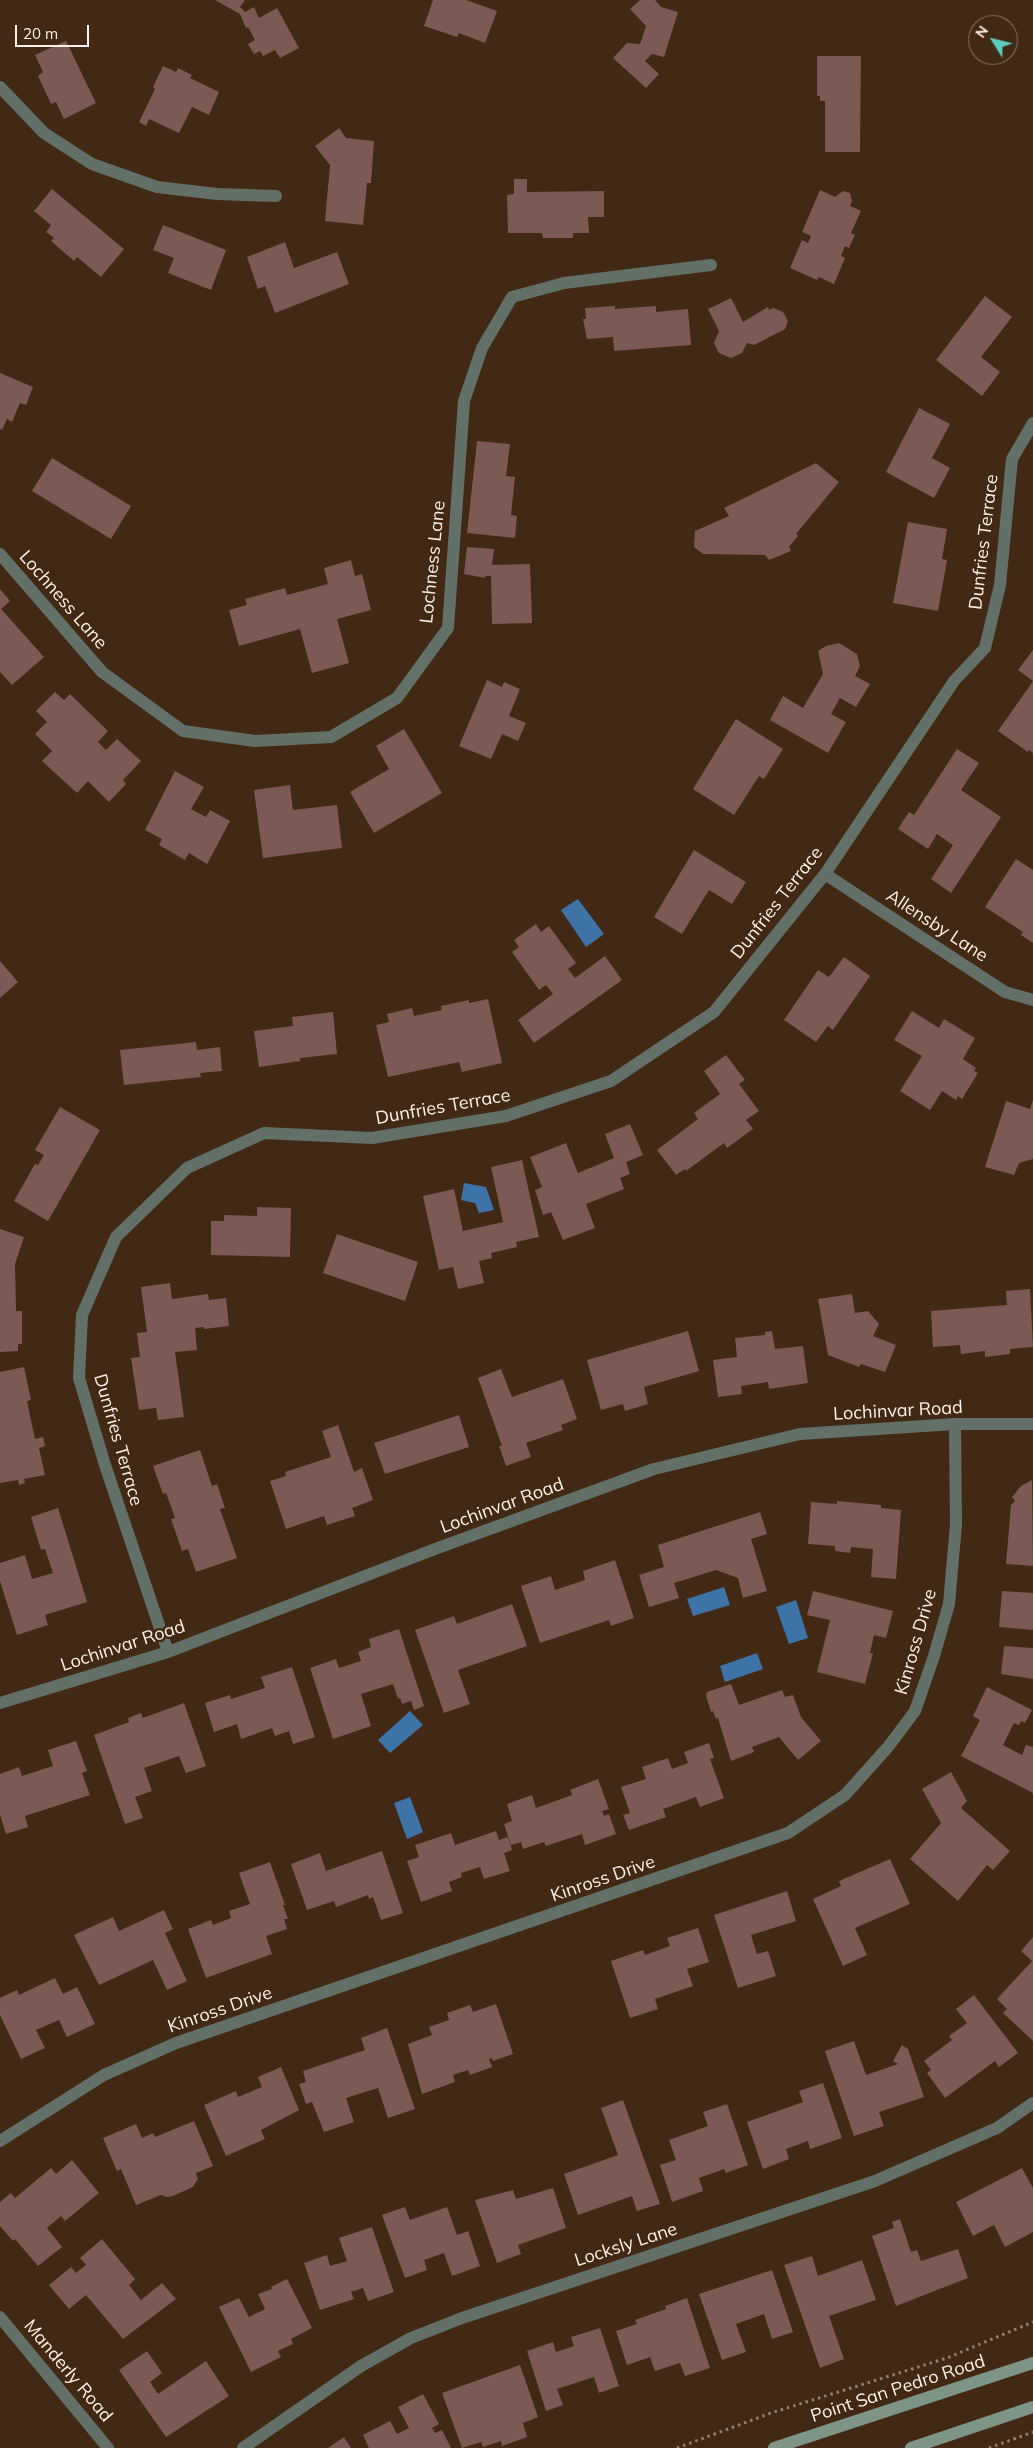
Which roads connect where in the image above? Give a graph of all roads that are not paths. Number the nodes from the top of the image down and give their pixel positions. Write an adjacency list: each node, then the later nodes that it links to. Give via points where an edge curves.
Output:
1 (0, 88): 2 (street, via 44,133 92,164 157,187)
2 (276, 196)
3 (711, 265): 5 (street, Lochness Lane, via 564,283 512,297 482,348 464,401 448,628 397,698 331,737 255,741 183,731 102,672)
4 (1033, 423): 6 (street, Dunfries Terrace, via 1012,459 1000,586 985,648 954,681)
5 (0, 554)
6 (825, 874): 7 (street, Allensby Lane, via 1005,992); 10 (street, Dunfries Terrace, via 714,1012 611,1081 506,1116 372,1138 264,1133 186,1168 116,1237 82,1315 79,1378 104,1465)
7 (1033, 1000)
8 (954, 1424): 9 (street, Lochinvar Road); 10 (street, Lochinvar Road, via 800,1434 654,1469); 13 (street, Kinross Drive, via 956,1524 949,1604 934,1656 915,1711 845,1795 788,1833 176,2043 104,2074)
9 (1033, 1424)
10 (168, 1652): 11 (street, Lochinvar Road)
11 (0, 1703)
12 (1033, 2103): 18 (street, Locksly Lane, via 997,2128 874,2181 462,2318 411,2338 361,2366)
13 (0, 2141)
14 (0, 2317): 17 (street, Manderly Road)
15 (1033, 2363): 19 (main road, Point San Pedro Road)
16 (1033, 2407): 20 (main road)
17 (108, 2448)
18 (243, 2448)
19 (774, 2448)
20 (910, 2448)

